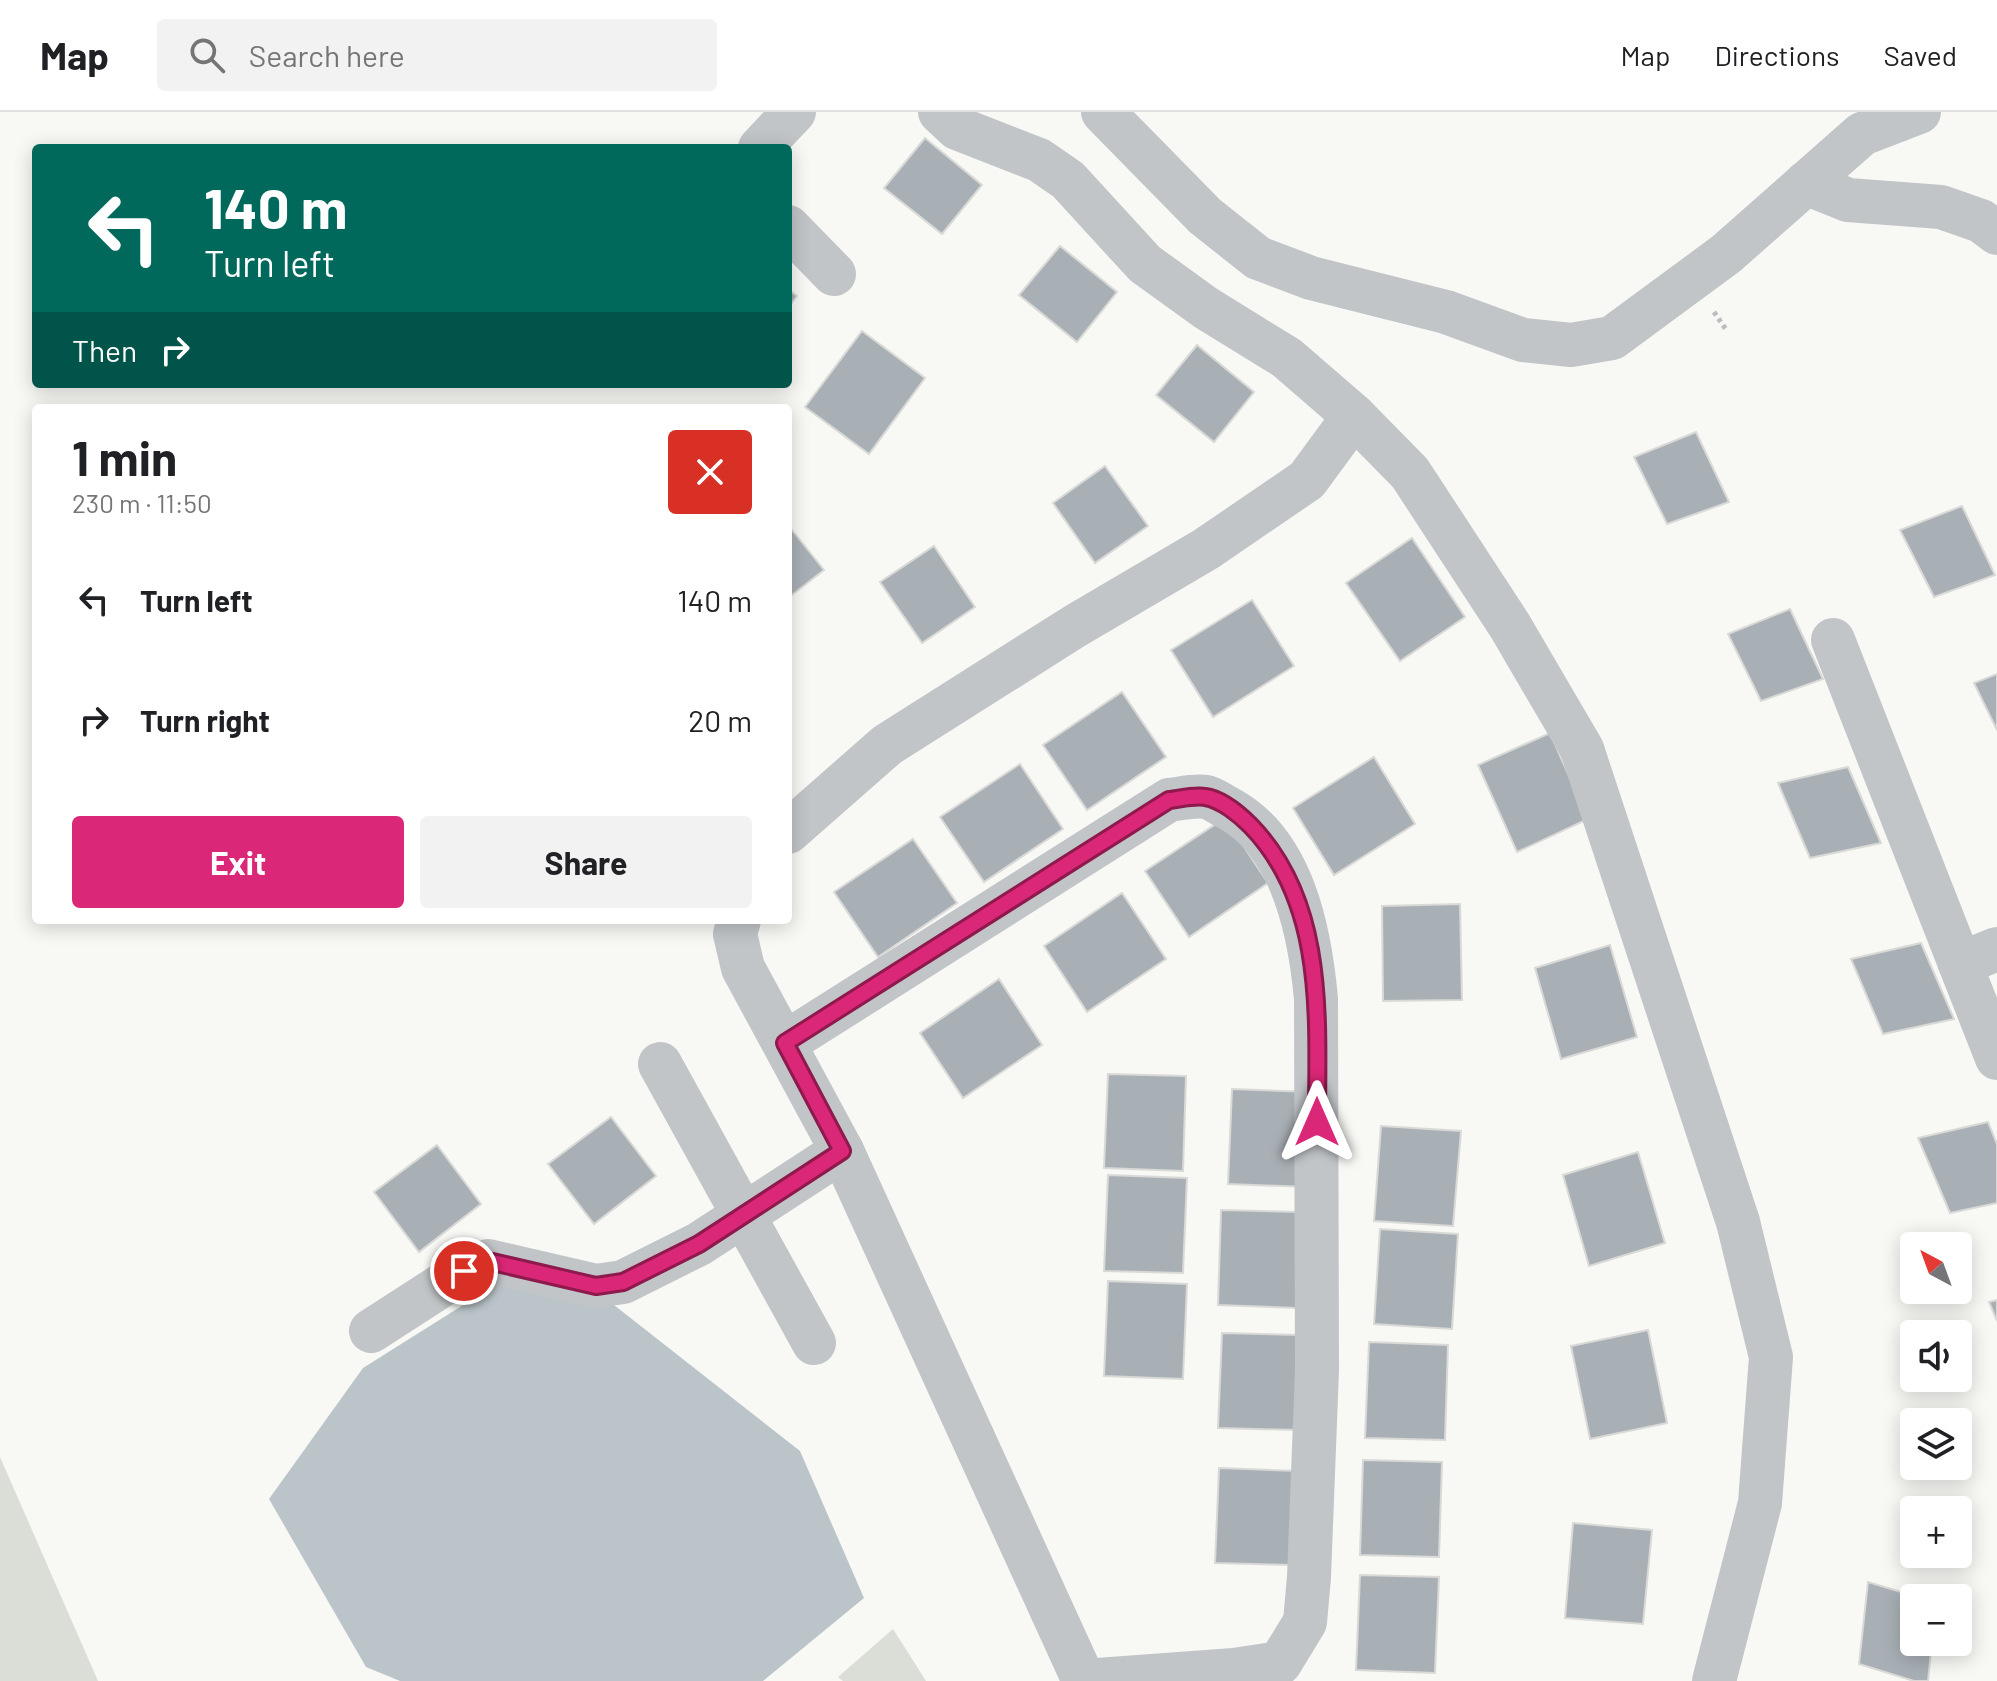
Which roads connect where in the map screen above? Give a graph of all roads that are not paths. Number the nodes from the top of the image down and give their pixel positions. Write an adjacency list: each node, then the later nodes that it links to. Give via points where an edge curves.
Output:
1 (794, 112): 5 (street)
2 (940, 112): 10 (street, via 957,128 1039,160 1068,180 1145,264 1287,358)
3 (1103, 112): 6 (street, via 1205,216 1258,258 1523,340 1571,345 1612,338 1726,254)
4 (1919, 112): 6 (street, via 1862,134)
5 (764, 144)
6 (1806, 183): 8 (street, via 1848,200 1941,207 1981,221)
7 (792, 231): 9 (street)
8 (1997, 233)
9 (834, 274)
10 (1354, 416): 12 (street, via 1307,480 1206,549 887,745); 23 (street, via 1410,473 1582,749 1738,1222 1771,1357 1760,1503)
11 (1833, 640): 14 (street)
12 (792, 828)
13 (738, 924): 15 (street, via 743,968)
14 (1978, 956): 16 (street)
15 (785, 1043): 18 (street); 22 (street, via 1169,800 1206,797 1240,815 1274,850 1300,910 1316,999 1317,1370 1305,1622 1280,1663)
16 (1997, 1058)
17 (660, 1064): 19 (street)
18 (842, 1151): 19 (street); 22 (street)
19 (744, 1215): 20 (street, via 623,1282 596,1286 488,1261); 21 (street)
20 (371, 1331)
21 (814, 1343)
22 (1084, 1681)
23 (1714, 1681)

